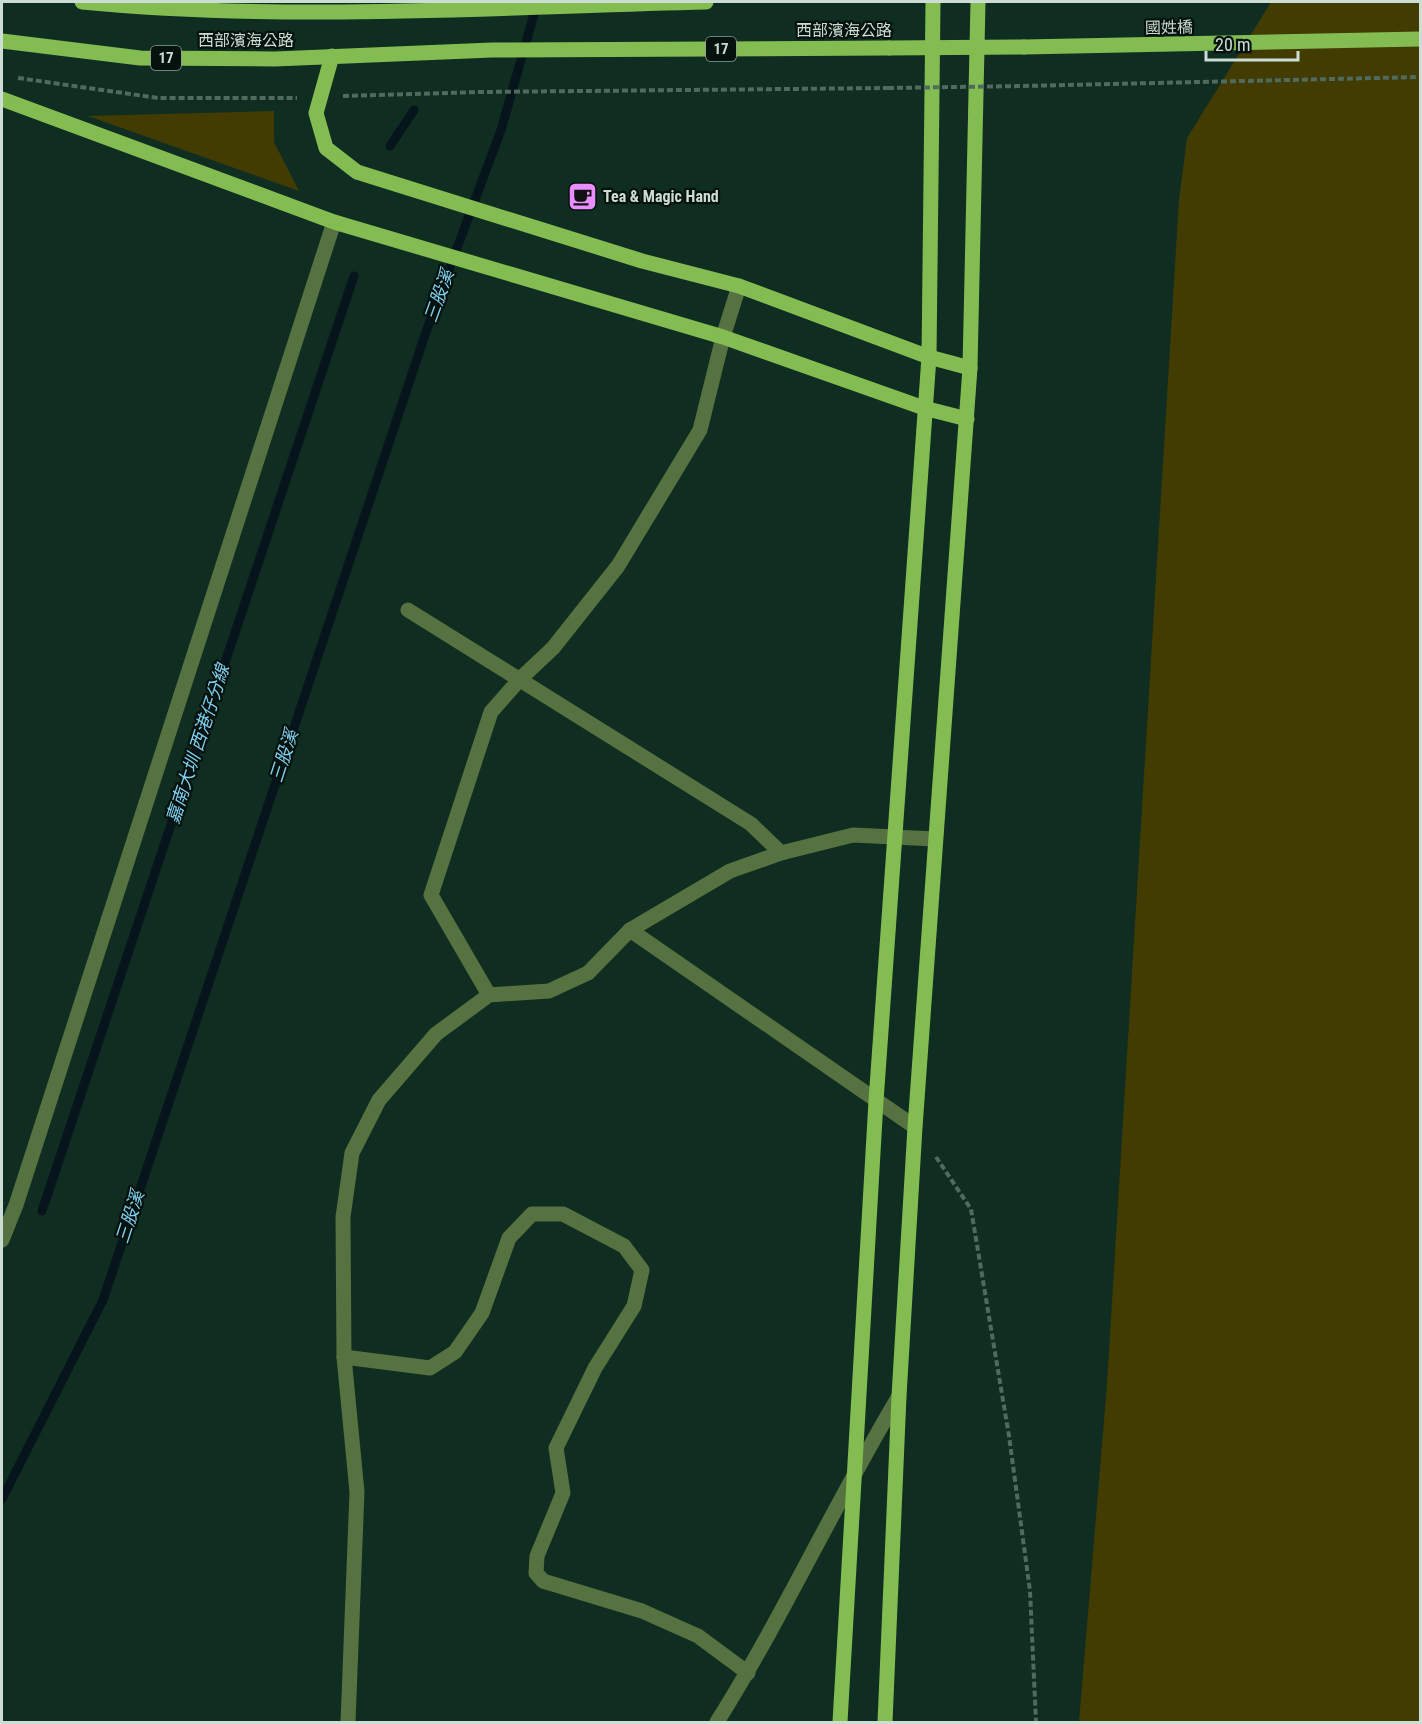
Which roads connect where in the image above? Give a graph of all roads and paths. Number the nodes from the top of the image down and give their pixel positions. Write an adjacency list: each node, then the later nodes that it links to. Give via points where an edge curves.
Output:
1 (81, 2): 5 (main road, 西部濱海公路)
2 (706, 2): 6 (main road, 西部濱海公路, via 504,7)
3 (933, 2): 18 (main road)
4 (978, 2): 19 (main road)
5 (131, 4): 6 (main road, 西部濱海公路)
6 (284, 6)
7 (1420, 39): 9 (main road, 國姓橋 / 17)
8 (2, 41): 10 (main road, 西部濱海公路 / 17, via 140,58)
9 (1135, 46): 10 (main road, 西部濱海公路 / 17, bridge, via 492,50)
10 (332, 56): 13 (main road)
11 (10, 77): 13 (path, via 158,98)
12 (1420, 77): 13 (path, bridge)
13 (321, 97): 16 (main road, via 316,113 326,148 357,172 642,261)
14 (2, 99): 15 (main road)
15 (334, 222): 17 (main road); 31 (street)
16 (740, 286): 17 (street); 18 (main road)
17 (723, 337): 20 (main road); 23 (street, via 700,430 618,566 553,648)
18 (929, 357): 19 (main road); 20 (main road)
19 (970, 369): 21 (main road)
20 (924, 408): 21 (main road); 24 (main road)
21 (967, 419): 25 (main road)
22 (408, 610): 23 (street)
23 (520, 679): 26 (street, via 751,824); 28 (street, via 491,712 431,896)
24 (895, 837): 25 (street); 26 (street, via 853,835); 29 (main road)
25 (935, 839): 30 (main road)
26 (781, 853): 27 (street, via 730,871)
27 (630, 930): 28 (street, via 588,973 549,991); 29 (street)
28 (489, 995): 32 (street, via 436,1034 379,1100 352,1153 343,1217)
29 (876, 1101): 30 (street); 34 (main road)
30 (915, 1127): 33 (main road); 40 (path, via 971,1209 1029,1580)
31 (2, 1240)
32 (344, 1357): 35 (street, via 430,1368 455,1352 482,1313 508,1238 532,1214 563,1214 624,1246 642,1270 634,1306 595,1368 556,1448 563,1492 537,1556 536,1573 543,1581 642,1611 698,1636); 36 (street, via 357,1492)
33 (899, 1396): 34 (street); 39 (main road)
34 (854, 1472): 35 (street); 38 (main road)
35 (748, 1673): 37 (street)
36 (348, 1722)
37 (717, 1722)
38 (840, 1722)
39 (885, 1722)
40 (1036, 1722)

